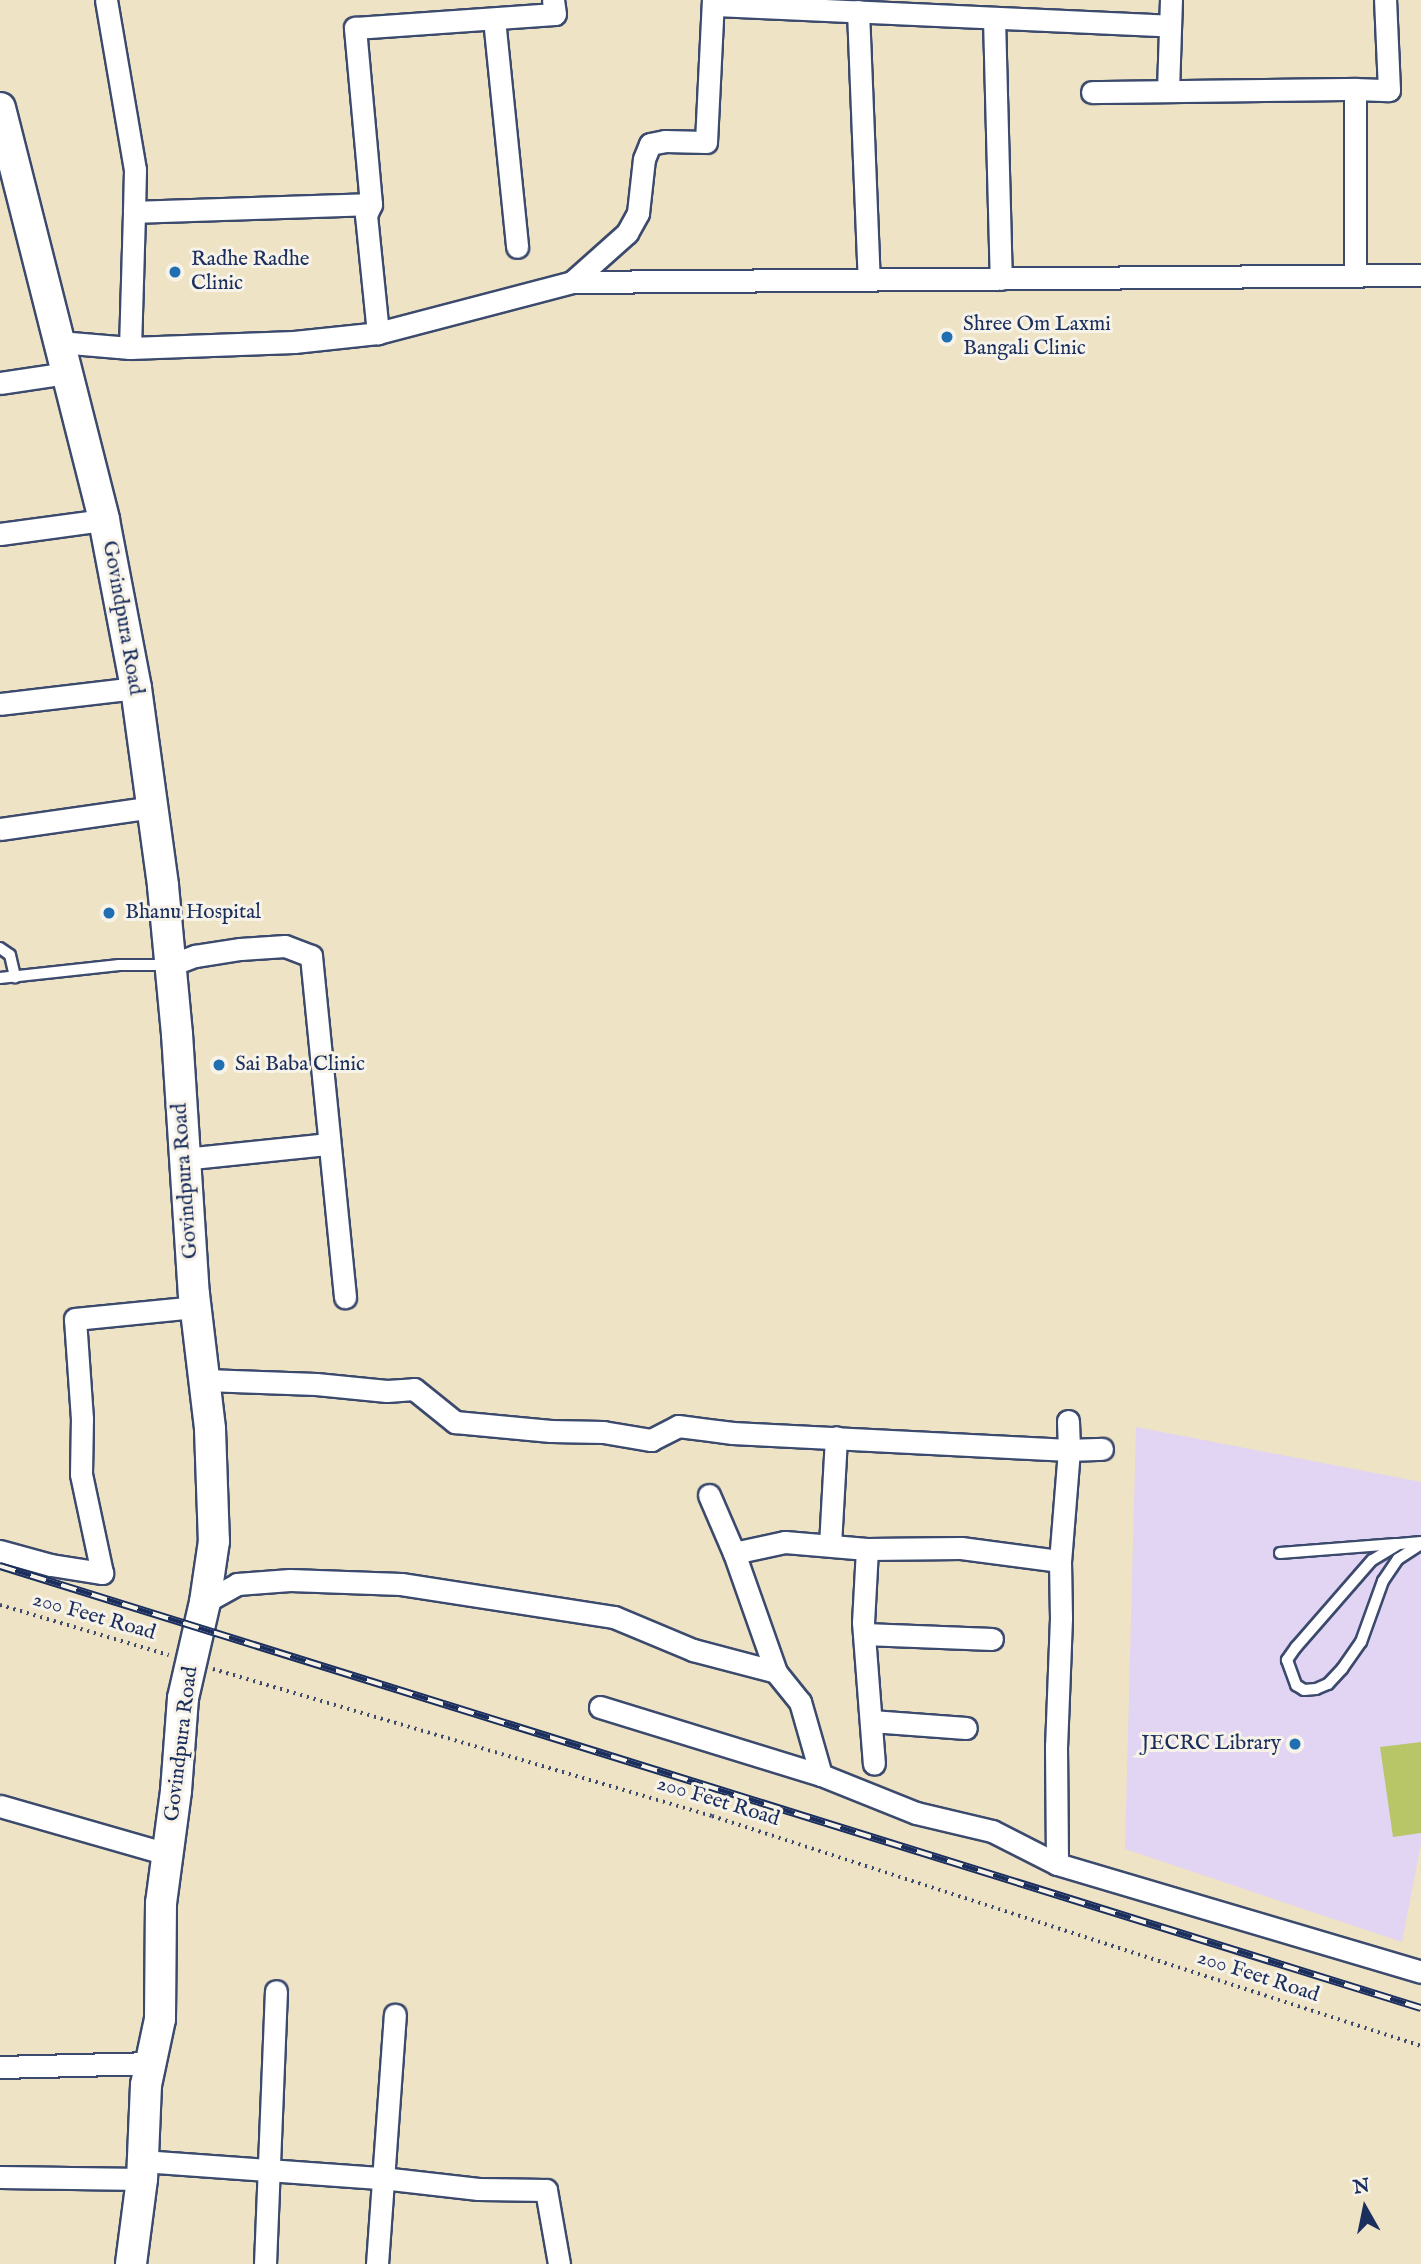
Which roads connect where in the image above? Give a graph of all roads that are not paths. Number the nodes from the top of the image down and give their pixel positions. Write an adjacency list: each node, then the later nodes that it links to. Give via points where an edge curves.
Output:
1 (106, 0): 15 (street, via 135,170)
2 (553, 0): 8 (street, via 555,14)
3 (1171, 0): 9 (street)
4 (1385, 0): 10 (street, via 1389,90)
5 (714, 2): 6 (street); 21 (street, via 706,142 650,144 643,159 633,223)
6 (858, 11): 7 (street); 20 (street)
7 (994, 18): 9 (street); 19 (street)
8 (494, 19): 14 (street, via 355,28); 16 (street)
9 (1170, 26): 11 (street)
10 (1355, 89): 11 (street); 17 (street)
11 (1168, 90): 12 (street)
12 (1092, 92)
13 (0, 108): 23 (street, Govindpura Road)
14 (371, 204): 15 (street); 22 (street, via 366,215)
15 (134, 212): 24 (street)
16 (517, 247)
17 (1355, 275): 18 (street); 19 (street)
18 (1421, 275)
19 (1001, 279): 20 (street)
20 (869, 280): 21 (street)
21 (572, 282): 22 (street)
22 (378, 333): 24 (street, via 294,342)
23 (59, 342): 24 (street); 25 (street, Govindpura Road)
24 (130, 348)
25 (67, 373): 26 (street); 27 (street, Govindpura Road)
26 (0, 383)
27 (104, 520): 28 (street); 29 (street, Govindpura Road)
28 (0, 534)
29 (136, 688): 30 (street); 31 (street, Govindpura Road)
30 (0, 704)
31 (152, 807): 32 (street); 34 (street, Govindpura Road)
32 (0, 829)
33 (0, 948): 35 (lane, via 10,956)
34 (171, 965): 35 (lane, via 119,965); 37 (street, via 195,956 285,946 311,956); 38 (street, Govindpura Road)
35 (15, 977): 36 (lane)
36 (0, 978)
37 (328, 1144): 38 (street); 39 (street)
38 (183, 1159): 40 (street, Govindpura Road)
39 (345, 1297)
40 (196, 1307): 41 (street, Govindpura Road); 51 (street, via 75,1319 81,1474 102,1573)
41 (205, 1380): 43 (street, via 414,1389 455,1422 502,1428 603,1432 651,1440 678,1426); 55 (street, Govindpura Road, via 214,1541)
42 (1068, 1421): 45 (street)
43 (836, 1437): 45 (street); 49 (street)
44 (1102, 1449): 45 (street)
45 (1069, 1450): 54 (street)
46 (709, 1495): 52 (street)
47 (1421, 1543): 48 (lane); 48 (lane, via 1398,1559 1383,1581 1360,1642 1342,1670 1316,1689 1296,1685 1287,1660 1296,1647 1372,1560)
48 (1399, 1544): 53 (lane)
49 (830, 1545): 50 (street); 52 (street, via 785,1542)
50 (867, 1549): 54 (street, via 961,1548); 56 (street)
51 (0, 1550)
52 (734, 1553): 58 (street)
53 (1280, 1553)
54 (1060, 1561): 66 (street)
55 (205, 1602): 58 (street, via 237,1584 290,1580 401,1584 614,1617 693,1650); 65 (street, Govindpura Road, via 183,1698)
56 (864, 1633): 57 (street); 60 (street)
57 (992, 1639)
58 (776, 1672): 63 (street, via 800,1702)
59 (600, 1707): 63 (street)
60 (871, 1721): 61 (street); 62 (street)
61 (966, 1728)
62 (874, 1764)
63 (821, 1775): 66 (street, via 916,1813 992,1831)
64 (0, 1806): 65 (street)
65 (167, 1854): 70 (street, Govindpura Road, via 161,1903 160,2019)
66 (1057, 1864): 67 (street)
67 (1421, 1972)
68 (276, 1991): 72 (street)
69 (395, 2015): 75 (street)
70 (151, 2063): 71 (street); 73 (street, Govindpura Road)
71 (0, 2067)
72 (270, 2169): 73 (street); 75 (street); 77 (street)
73 (142, 2170): 74 (street); 76 (street, Govindpura Road)
74 (0, 2177)
75 (382, 2178): 78 (street); 79 (street, via 478,2189 546,2190)
76 (131, 2264)
77 (265, 2264)
78 (377, 2264)
79 (559, 2264)

